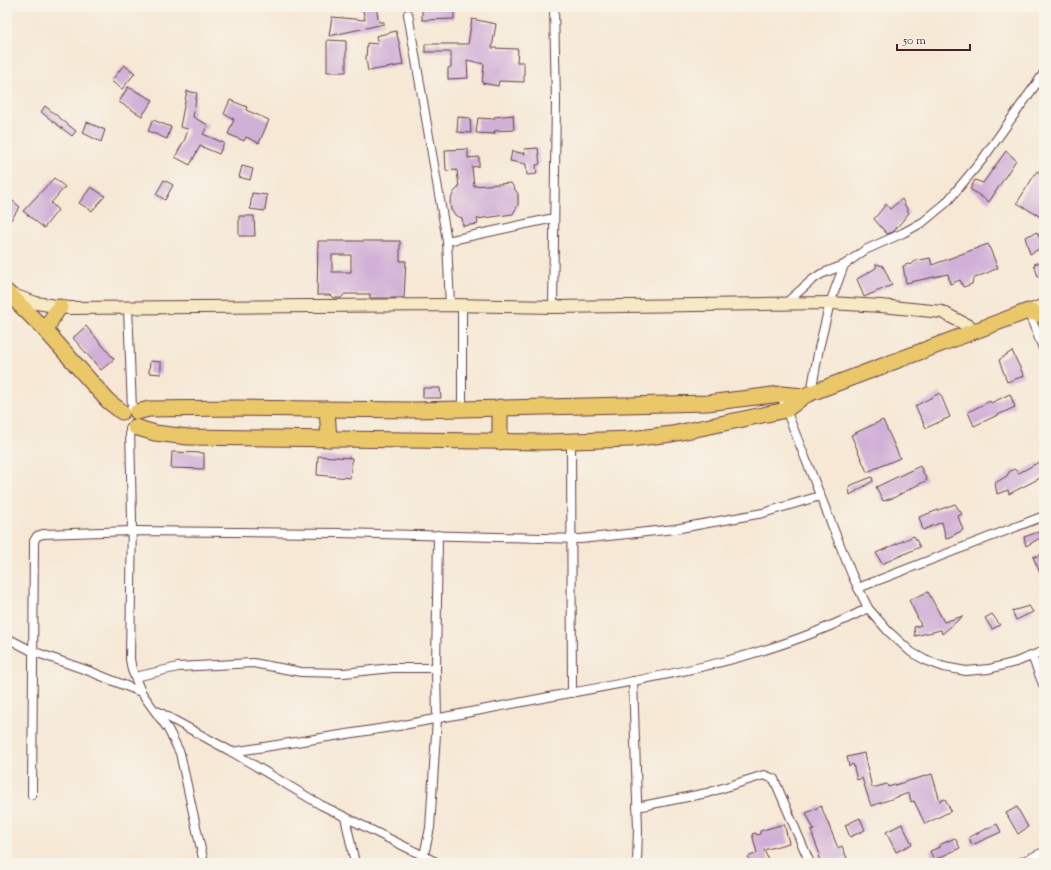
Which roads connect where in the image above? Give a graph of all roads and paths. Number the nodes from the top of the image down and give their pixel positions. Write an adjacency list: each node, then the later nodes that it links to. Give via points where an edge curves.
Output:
1 (554, 7): 4 (street)
2 (408, 14): 5 (street)
3 (1044, 72): 6 (street, via 982,160 946,204 923,222 865,250)
4 (554, 218): 5 (street); 13 (street)
5 (447, 241): 10 (street)
6 (844, 265): 8 (street, via 821,274); 9 (street)
7 (8, 293): 12 (street, via 36,303); 17 (highway)
8 (786, 303): 9 (street); 13 (street)
9 (830, 303): 18 (street, via 942,312); 21 (street)
10 (456, 305): 13 (street); 14 (street); 24 (street)
11 (1044, 305): 15 (street)
12 (60, 307): 14 (street); 17 (highway)
13 (553, 307)
14 (128, 308): 26 (street)
15 (1028, 311): 16 (highway); 18 (highway); 19 (street)
16 (1044, 316)
17 (46, 331): 26 (highway, via 108,401)
18 (978, 331): 21 (highway)
19 (1044, 351)
20 (781, 394): 21 (highway); 22 (highway, via 707,403); 25 (street)
21 (808, 394): 25 (highway)
22 (500, 408): 24 (highway); 29 (highway)
23 (327, 409): 24 (highway); 26 (highway, via 149,410); 27 (highway)
24 (462, 409)
25 (786, 410): 28 (highway, via 672,434 630,439); 30 (street)
26 (131, 418): 27 (highway, via 155,433 188,437); 32 (street)
27 (329, 439): 29 (highway)
28 (571, 441): 29 (highway); 34 (street)
29 (500, 442)
30 (820, 496): 34 (street, via 763,514 675,528); 35 (street)
31 (1044, 516): 35 (street)
32 (132, 531): 33 (street); 38 (street, via 37,536 34,541); 42 (street, via 130,659)
33 (438, 535): 34 (street); 41 (street)
34 (571, 538): 46 (street)
35 (858, 588): 36 (street)
36 (868, 608): 40 (street, via 911,652 944,667 966,671 989,669); 43 (street, via 784,644 705,666)
37 (7, 638): 38 (street)
38 (32, 651): 45 (street); 50 (street)
39 (1044, 651): 40 (street)
40 (1032, 656): 44 (street)
41 (436, 668): 42 (street, via 392,668 344,674 301,672 253,663 178,667); 48 (street)
42 (135, 677): 45 (street)
43 (633, 681): 46 (street); 51 (street)
44 (1044, 687)
45 (141, 692): 47 (street)
46 (572, 693): 48 (street)
47 (155, 710): 49 (street); 55 (street, via 180,753)
48 (437, 718): 49 (street); 54 (street, via 430,828)
49 (232, 752): 52 (street)
50 (32, 795)
51 (637, 807): 58 (street); 59 (street, via 707,793 764,775 770,776 774,779)
52 (345, 817): 54 (street); 56 (street)
53 (1044, 852): 60 (street)
54 (424, 855): 57 (street)
55 (204, 863)
56 (355, 863)
57 (438, 863)
58 (637, 863)
59 (810, 863)
60 (1019, 863)

